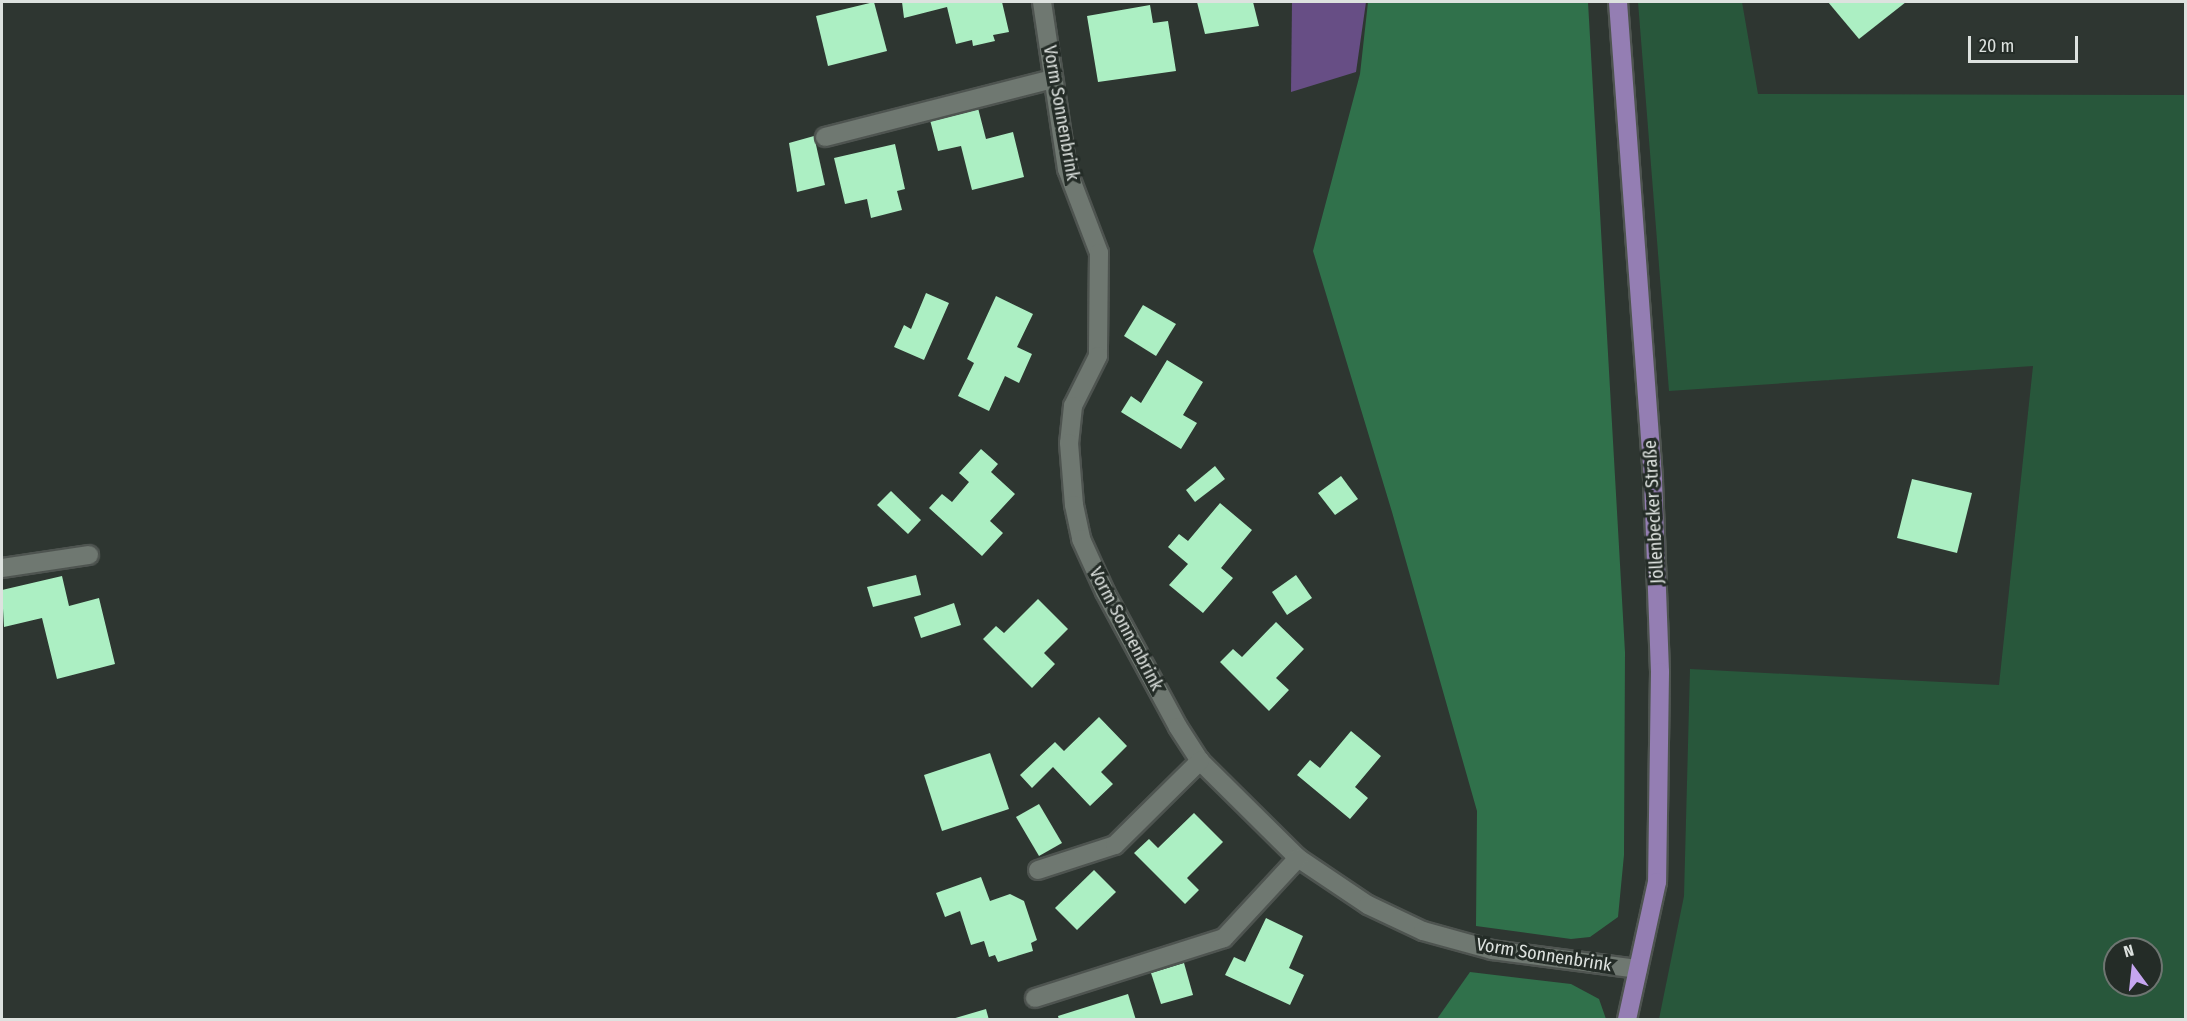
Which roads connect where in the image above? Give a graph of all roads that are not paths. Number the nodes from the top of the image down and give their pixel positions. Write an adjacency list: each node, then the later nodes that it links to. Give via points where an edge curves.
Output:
1 (1042, 2): 3 (street, Vorm Sonnenbrink)
2 (1618, 2): 10 (main road, Jöllenbecker Straße, via 1653,470 1660,672 1657,882)
3 (1053, 79): 4 (street); 7 (street, Vorm Sonnenbrink, via 1067,169 1099,253 1098,356 1073,406 1069,443 1081,539 1105,592)
4 (825, 137)
5 (89, 555): 6 (street)
6 (2, 568)
7 (1200, 761): 8 (street, Vorm Sonnenbrink); 9 (street, via 1115,845)
8 (1298, 858): 10 (street, Vorm Sonnenbrink, via 1368,905 1423,931 1492,950); 11 (street, via 1224,938)
9 (1038, 870)
10 (1638, 969): 12 (main road, Jöllenbecker Straße)
11 (1035, 998)
12 (1627, 1020)

